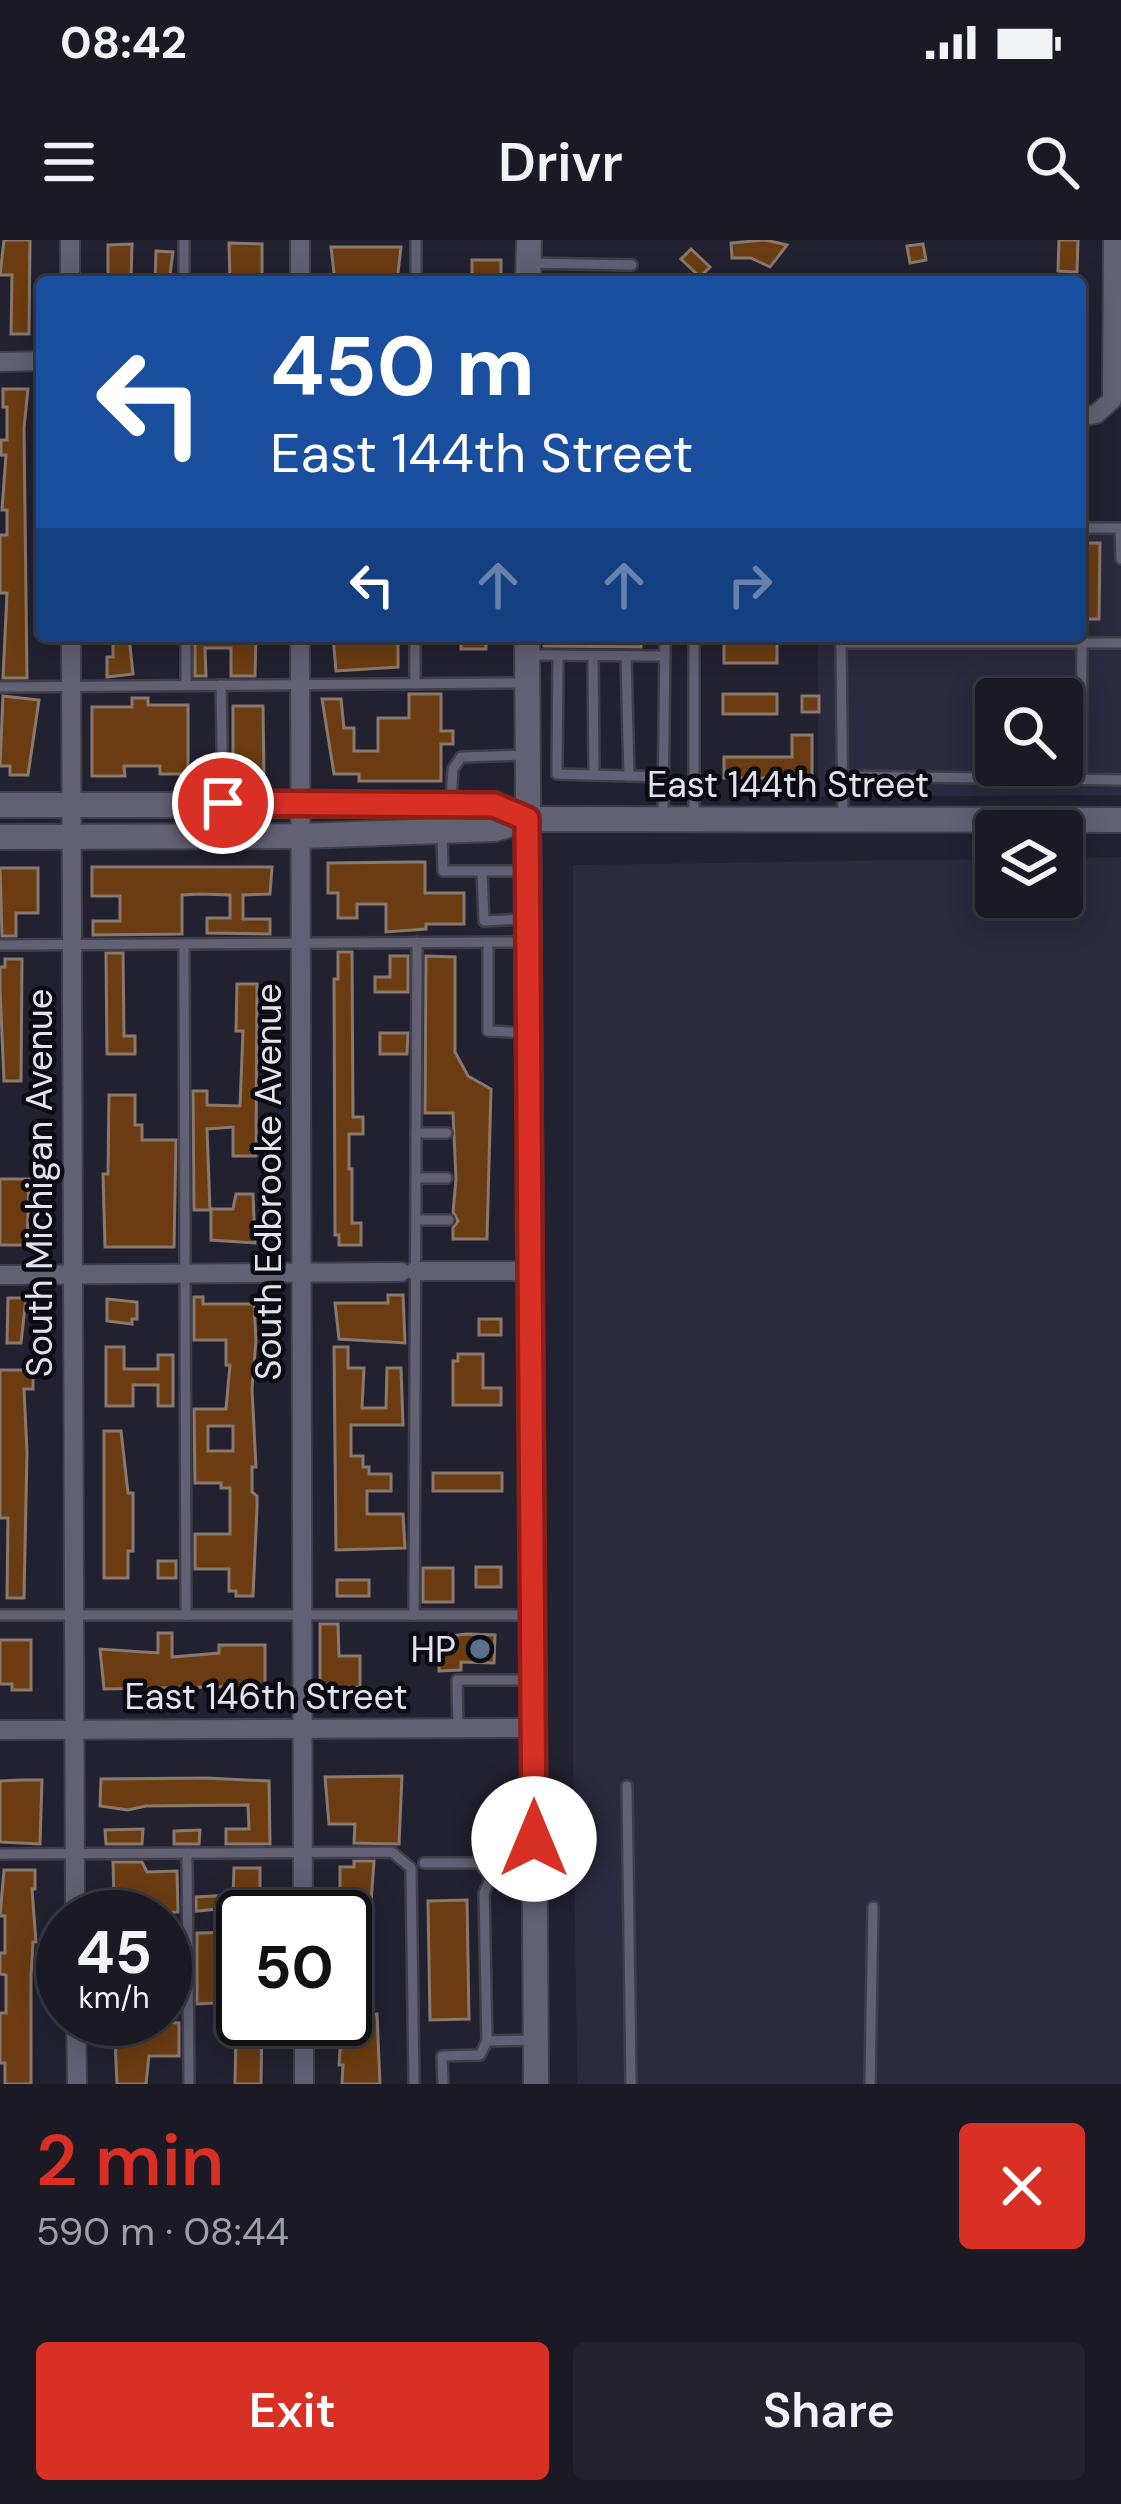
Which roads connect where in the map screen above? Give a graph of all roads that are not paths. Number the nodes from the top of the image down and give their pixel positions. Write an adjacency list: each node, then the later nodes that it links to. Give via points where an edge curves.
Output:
1 (70, 240): 9 (street)
2 (184, 240): 10 (lane)
3 (300, 240): 11 (street)
4 (416, 240): 12 (lane)
5 (1113, 240): 7 (street)
6 (529, 262): 8 (lane)
7 (1117, 263): 15 (street, via 1113,389 1107,408)
8 (632, 265)
9 (70, 276)
10 (184, 276)
11 (300, 276)
12 (416, 276)
13 (36, 361): 14 (street)
14 (0, 362)
15 (1086, 415)
16 (1086, 528): 17 (lane, via 1120,528)
17 (1121, 559)
18 (71, 642): 38 (street, South Michigan Avenue)
19 (186, 642): 39 (lane)
20 (300, 642): 37 (street, South Edbrooke Avenue)
21 (415, 642): 35 (lane)
22 (665, 642): 32 (lane)
23 (694, 642): 56 (lane)
24 (838, 642): 44 (lane)
25 (984, 642): 26 (lane)
26 (1082, 644): 27 (lane); 33 (lane)
27 (1121, 644)
28 (527, 646): 29 (lane); 34 (street)
29 (558, 656): 30 (lane); 42 (lane, via 557,774)
30 (593, 656): 31 (lane); 42 (lane)
31 (626, 656): 32 (lane); 43 (lane)
32 (665, 656): 45 (lane)
33 (1082, 678)
34 (527, 683): 35 (lane); 41 (street)
35 (415, 684): 37 (lane)
36 (221, 685): 37 (lane); 39 (lane); 50 (lane)
37 (300, 685): 49 (street, South Edbrooke Avenue)
38 (71, 686): 39 (lane); 40 (lane); 51 (street, South Michigan Avenue)
39 (186, 686)
40 (0, 687)
41 (527, 755): 53 (lane, via 460,757); 54 (street)
42 (594, 775): 43 (lane)
43 (628, 776): 45 (lane)
44 (842, 776): 46 (lane); 57 (lane)
45 (663, 777): 55 (lane)
46 (975, 778)
47 (1083, 779): 48 (lane)
48 (1121, 780)
49 (301, 802): 50 (street, East 144th Street); 53 (street, East 144th Street); 60 (street, South Edbrooke Avenue)
50 (223, 803): 51 (street, East 144th Street)
51 (71, 804): 52 (street, East 144th Street); 62 (street, South Michigan Avenue)
52 (0, 805)
53 (451, 805): 54 (street, East 144th Street, via 494,805)
54 (527, 819): 55 (street, East 144th Street); 59 (street, East 144th Street, via 495,830); 64 (street)
55 (663, 819): 56 (street, East 144th Street)
56 (694, 819): 57 (street, East 144th Street)
57 (843, 820): 58 (street, East 144th Street)
58 (1121, 820)
59 (441, 830): 60 (street, East 144th Street); 63 (lane, via 443,871)
60 (301, 836): 62 (street, East 144th Street); 68 (street, South Edbrooke Avenue)
61 (0, 837): 62 (street, East 144th Street)
62 (71, 837): 70 (street, South Michigan Avenue)
63 (482, 871): 64 (lane); 65 (lane, via 484,921)
64 (527, 872): 65 (street)
65 (528, 930): 67 (lane); 72 (street)
66 (417, 942): 67 (lane); 68 (lane); 73 (lane)
67 (488, 942): 72 (lane, via 488,1031)
68 (301, 943): 71 (lane); 81 (street, South Edbrooke Avenue)
69 (0, 944): 70 (lane)
70 (72, 944): 71 (lane); 83 (street, South Michigan Avenue)
71 (184, 944): 82 (lane)
72 (528, 1033): 79 (street)
73 (416, 1132): 74 (lane); 75 (lane)
74 (447, 1133)
75 (416, 1178): 76 (lane); 77 (lane)
76 (447, 1178)
77 (416, 1220): 78 (lane); 80 (lane)
78 (449, 1220)
79 (530, 1270): 80 (street); 90 (street)
80 (408, 1271): 81 (street); 89 (lane)
81 (301, 1272): 82 (street); 88 (street, South Edbrooke Avenue)
82 (185, 1273): 83 (street); 87 (lane)
83 (73, 1274): 84 (street); 86 (street, South Michigan Avenue)
84 (0, 1275)
85 (0, 1615): 86 (lane)
86 (74, 1615): 87 (lane); 96 (street, South Michigan Avenue)
87 (186, 1615): 88 (lane)
88 (302, 1615): 89 (lane); 94 (street, South Edbrooke Avenue)
89 (414, 1615): 90 (lane)
90 (532, 1615): 91 (street)
91 (533, 1680): 92 (lane, via 457,1680); 93 (street)
92 (458, 1728): 93 (street, East 146th Street); 94 (street, East 146th Street)
93 (533, 1728): 103 (street)
94 (302, 1729): 96 (street, East 146th Street); 98 (street, South Edbrooke Avenue)
95 (0, 1730): 96 (street, East 146th Street)
96 (74, 1730): 101 (street, South Michigan Avenue)
97 (627, 1786): 118 (lane)
98 (302, 1852): 99 (lane); 106 (street, South Edbrooke Avenue); 115 (lane, via 392,1852 410,1868)
99 (187, 1853): 101 (lane); 113 (lane)
100 (0, 1854): 101 (lane)
101 (75, 1854): 105 (street, South Michigan Avenue)
102 (424, 1863): 104 (lane, via 478,1863)
103 (534, 1876): 104 (lane); 108 (street)
104 (491, 1877): 109 (lane, via 484,1893)
105 (75, 1890)
106 (303, 1890)
107 (873, 1907): 119 (lane)
108 (536, 2040): 109 (lane); 117 (street)
109 (487, 2041): 116 (lane, via 480,2055 442,2056)
110 (76, 2046): 112 (street)
111 (304, 2046): 114 (street)
112 (76, 2084)
113 (189, 2084)
114 (304, 2084)
115 (414, 2084)
116 (442, 2084)
117 (536, 2084)
118 (631, 2084)
119 (870, 2084)

